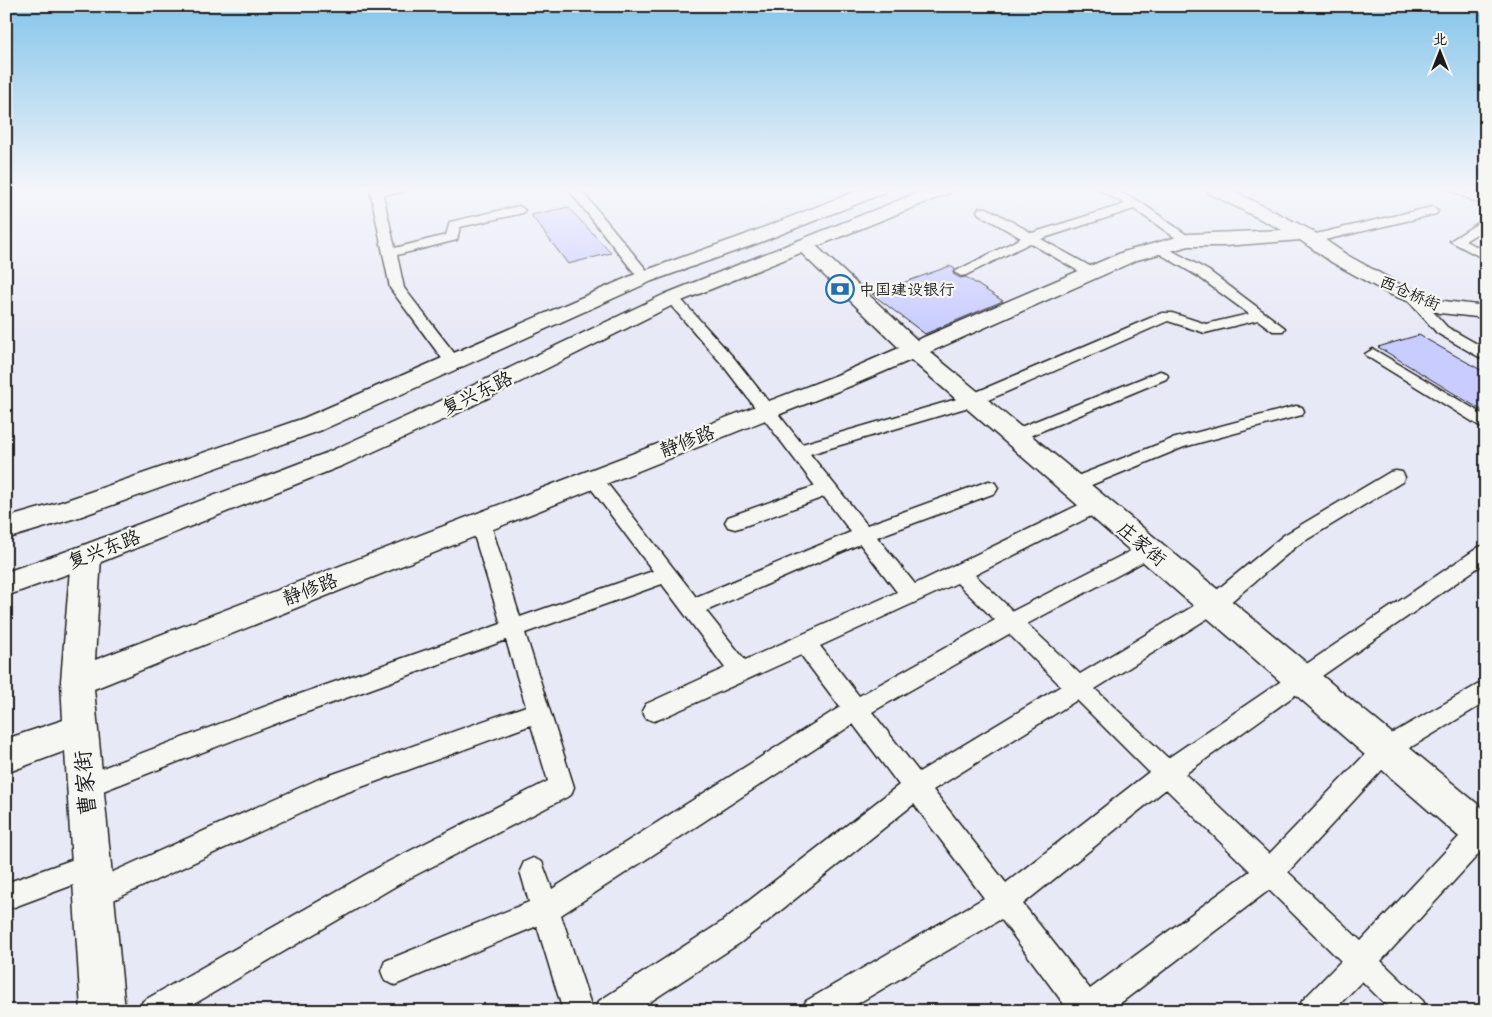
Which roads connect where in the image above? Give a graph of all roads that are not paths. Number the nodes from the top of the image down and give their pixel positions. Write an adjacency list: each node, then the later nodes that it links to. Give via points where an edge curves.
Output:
1 (386, 236): 15 (lane)
2 (452, 236): 15 (lane)
3 (612, 236): 19 (lane)
4 (758, 236): 19 (street, 复兴东路)
5 (827, 236): 13 (street, 复兴东路)
6 (1027, 236): 11 (lane)
7 (1035, 236): 11 (lane)
8 (1183, 236): 12 (lane)
9 (1463, 236): 16 (lane, via 1456,241)
10 (1308, 237): 12 (street, 静修路); 20 (street, 西仓桥街)
11 (1030, 238): 17 (lane); 18 (lane)
12 (1188, 240): 14 (street, 静修路)
13 (804, 246): 21 (street, 复兴东路); 25 (street, 庄家街)
14 (1160, 248): 18 (street, 静修路, via 1130,256); 23 (lane, via 1204,274)
15 (389, 253): 28 (lane, via 396,288)
16 (1486, 256)
17 (961, 272)
18 (1092, 273): 25 (street, 静修路)
19 (645, 277): 28 (street, 复兴东路)
20 (1412, 297): 22 (street, 西仓桥街, via 1440,308); 27 (lane, via 1442,330)
21 (672, 298): 31 (lane, via 728,361); 48 (street, 复兴东路, via 335,459)
22 (1486, 312)
23 (1261, 315): 24 (lane); 30 (lane, via 1205,329 1166,316)
24 (1278, 328)
25 (914, 350): 30 (street, 庄家街); 31 (street, 静修路)
26 (1373, 354): 33 (lane)
27 (1486, 356)
28 (452, 361): 44 (street, 复兴东路, via 313,424 70,510)
29 (1160, 376): 34 (lane)
30 (973, 400): 34 (street, 庄家街); 35 (lane)
31 (766, 411): 35 (lane); 37 (street, 静修路)
32 (1296, 411): 38 (lane, via 1178,442)
33 (1486, 424)
34 (1014, 436): 38 (street, 庄家街)
35 (798, 451): 39 (lane)
36 (1396, 477): 53 (lane, via 1291,540)
37 (593, 478): 42 (street, 静修路); 49 (lane)
38 (1073, 485): 41 (street, 庄家街)
39 (828, 488): 43 (lane); 45 (lane)
40 (989, 488): 45 (lane)
41 (1096, 505): 46 (street, 庄家街); 50 (lane)
42 (480, 522): 56 (lane); 60 (street, 静修路)
43 (735, 522)
44 (6, 529)
45 (864, 534): 52 (lane); 54 (lane)
46 (1149, 550): 53 (street, 庄家街); 55 (lane)
47 (1486, 552): 59 (lane)
48 (86, 556): 51 (street, 复兴东路); 60 (street, 曹家街)
49 (665, 574): 54 (lane); 56 (lane)
50 (960, 574): 52 (lane); 55 (lane)
51 (6, 584)
52 (911, 595): 57 (lane)
53 (1214, 604): 59 (street, 庄家街); 61 (lane)
54 (691, 608): 58 (lane)
55 (1011, 622): 61 (lane); 63 (lane)
56 (513, 630): 65 (lane); 70 (lane, via 280,711)
57 (804, 642): 58 (lane); 63 (lane)
58 (740, 671): 64 (lane)
59 (1301, 678): 67 (street, 庄家街); 69 (lane)
60 (77, 681): 66 (street, 曹家街)
61 (1079, 688): 69 (lane); 71 (lane)
62 (1486, 690): 67 (lane)
63 (856, 709): 71 (lane); 78 (lane)
64 (654, 711)
65 (539, 712): 75 (lane, via 328,787); 83 (lane, via 562,787 396,871)
66 (80, 730): 68 (street); 70 (street, 曹家街)
67 (1385, 750): 72 (street, 庄家街); 74 (lane)
68 (6, 756)
69 (1167, 773): 74 (lane); 77 (lane)
70 (85, 786): 75 (street, 曹家街)
71 (916, 788): 77 (lane); 85 (lane, via 730,933)
72 (1484, 834): 79 (lane)
73 (533, 871): 78 (lane)
74 (1270, 872): 79 (lane); 81 (lane)
75 (92, 881): 76 (lane); 82 (street, 曹家街)
76 (6, 897)
77 (1004, 902): 81 (lane); 86 (lane)
78 (545, 909): 80 (lane); 84 (lane)
79 (1362, 961): 87 (lane); 88 (lane)
80 (395, 971)
81 (1087, 1010)
82 (103, 1011)
83 (153, 1011)
84 (578, 1011)
85 (609, 1011)
86 (816, 1011)
87 (1312, 1011)
88 (1413, 1011)

